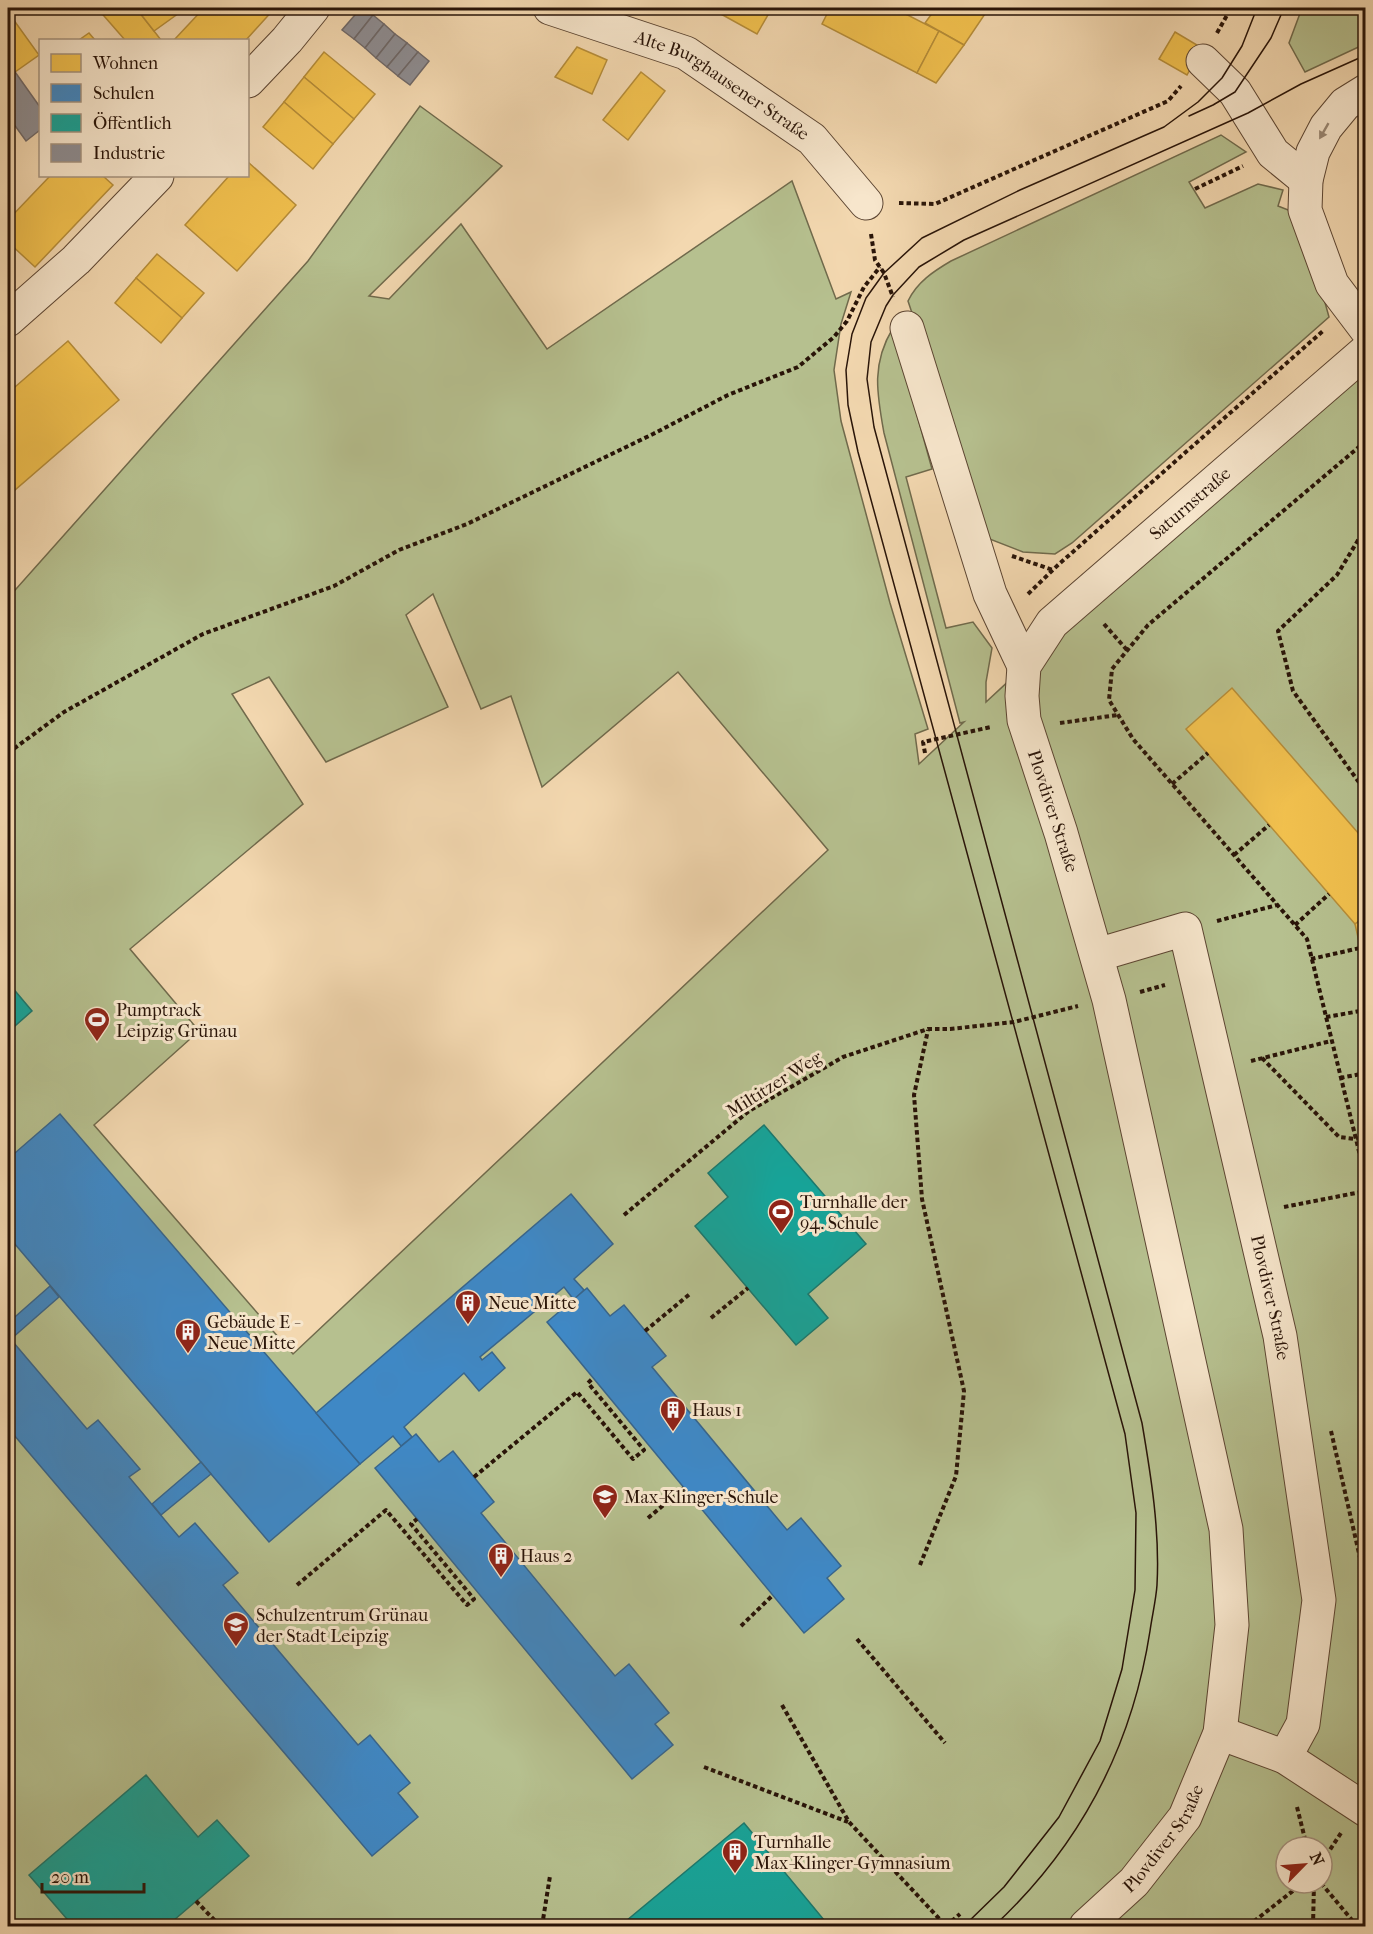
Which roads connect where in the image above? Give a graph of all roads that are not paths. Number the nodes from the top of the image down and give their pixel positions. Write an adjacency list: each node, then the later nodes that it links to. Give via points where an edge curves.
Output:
1 (313, 8): 4 (street)
2 (550, 8): 8 (street, Alte Burghausener Straße, via 686,53 812,139)
3 (1203, 62): 7 (street, via 1235,92 1273,153)
4 (249, 80)
5 (1365, 91): 7 (street, one-way to 7, via 1345,104 1326,127 1313,152)
6 (156, 177): 10 (street, via 76,260)
7 (1306, 180): 9 (street, via 1305,210 1332,284)
8 (866, 203)
9 (1357, 319)
10 (8, 320)
11 (907, 328): 13 (street, via 990,594)
12 (1365, 351): 13 (street, Saturnstraße, via 1052,623)
13 (1024, 666): 14 (street, Plovdiver Straße, via 1022,696 1010,723 1061,833)
14 (1097, 955): 15 (street, Plovdiver Straße, via 1226,1529 1232,1625); 16 (street, Plovdiver Straße, via 1185,929 1252,1214 1280,1336 1319,1600 1304,1724)
15 (1220, 1733): 16 (street); 18 (street, Plovdiver Straße, via 1185,1817 1134,1882)
16 (1285, 1757): 17 (street)
17 (1365, 1810)
18 (1086, 1926)

